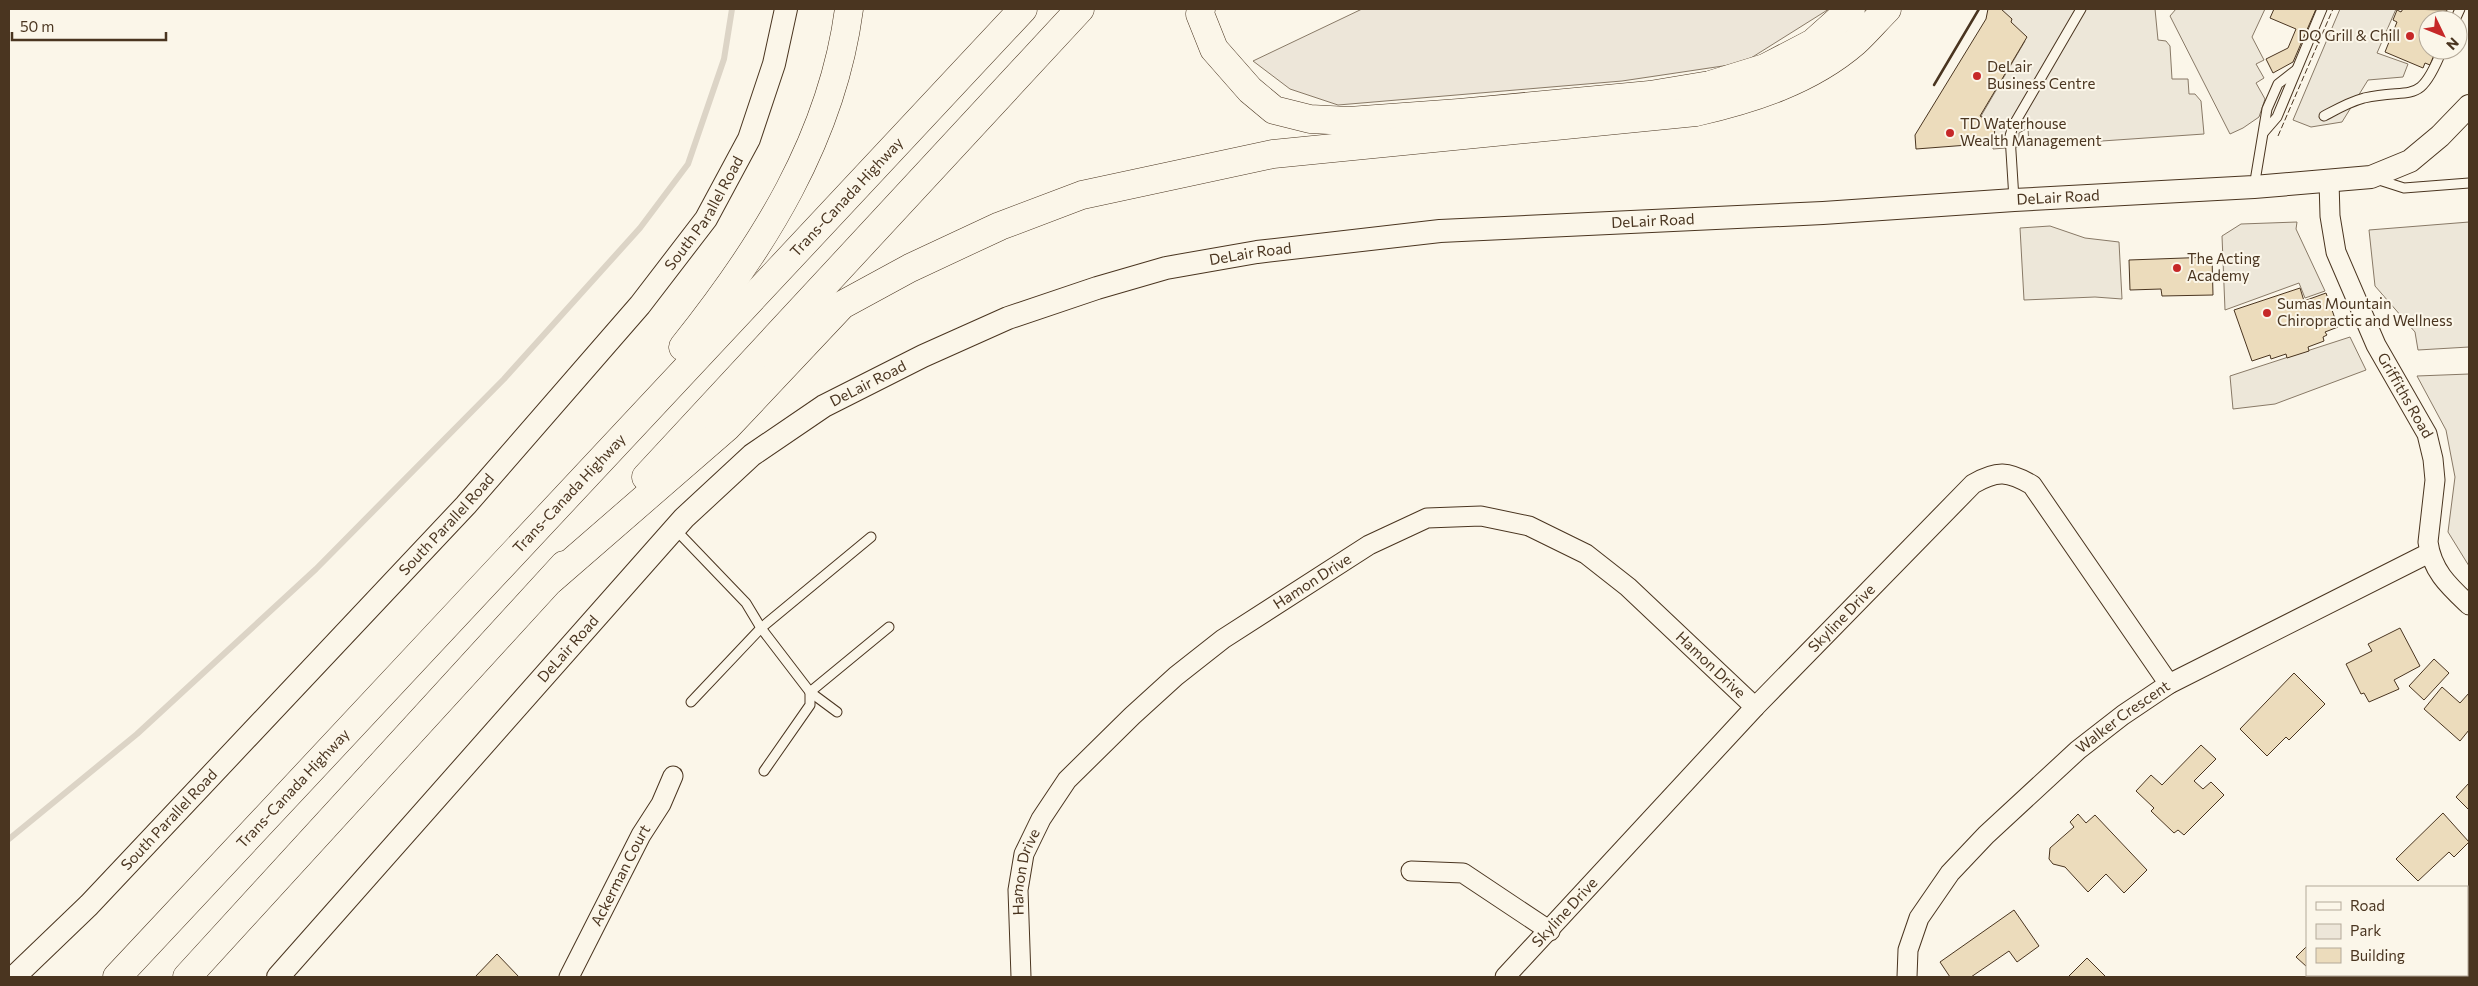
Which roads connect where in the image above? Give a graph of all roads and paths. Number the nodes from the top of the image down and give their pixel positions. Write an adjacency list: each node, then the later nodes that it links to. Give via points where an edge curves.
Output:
1 (786, 9): 35 (street, South Parallel Road, via 774,64 749,139 706,219 640,304 459,512 89,905)
2 (849, 9): 18 (highway, via 844,48 812,144 784,202 746,263 704,320)
3 (1023, 9): 18 (highway, Trans-Canada Highway)
4 (1080, 9): 22 (highway)
5 (1200, 9): 6 (highway, via 1214,49 1250,90 1274,110 1310,119 1349,121 1650,95 1710,85 1765,68 1813,43)
6 (1851, 9)
7 (1886, 9): 22 (highway, via 1854,42 1815,69 1779,89 1732,104 1696,112 1273,154 1082,196 1000,226 910,268 842,305 727,427)
8 (2081, 9): 17 (lane, via 2013,126 2010,136)
9 (2322, 9): 16 (lane, via 2296,70 2278,84 2267,109)
10 (2438, 60): 12 (lane, via 2431,77 2408,94 2365,98 2347,103)
11 (2469, 106): 13 (street, DeLair Road, via 2410,161)
12 (2324, 116)
13 (2371, 177): 14 (street, DeLair Road); 15 (lane, via 2404,188)
14 (2329, 181): 16 (street, DeLair Road); 21 (street, Griffiths Road, via 2336,252 2376,345 2427,434 2435,480)
15 (2469, 184)
16 (2254, 187): 17 (street, DeLair Road)
17 (2014, 200): 19 (street, DeLair Road, via 1823,214 1440,231 1257,252 1166,268 1008,318 824,406 752,455)
18 (538, 525): 36 (highway, Trans-Canada Highway)
19 (674, 529): 25 (lane, via 746,603); 38 (street, DeLair Road)
20 (871, 537): 25 (lane)
21 (2429, 553): 23 (street, Griffiths Road, via 2445,583); 26 (street, Walker Crescent)
22 (552, 579): 37 (highway)
23 (2469, 605)
24 (889, 627): 27 (lane)
25 (761, 628): 27 (lane); 28 (lane)
26 (2169, 684): 29 (street, Skyline Drive, via 2032,485 2014,474 1990,474 1973,484); 42 (street, Walker Crescent, via 2078,750 1950,873 1919,918 1908,950)
27 (810, 692): 30 (lane); 31 (lane, via 810,705)
28 (691, 702)
29 (1755, 707): 34 (street, Skyline Drive); 40 (street, Hamon Drive, via 1628,586 1586,554 1529,526 1481,516 1427,518 1369,545 1223,639 1168,682 1067,780 1024,854 1018,890)
30 (837, 712)
31 (764, 771)
32 (674, 776): 39 (street, Ackerman Court)
33 (1411, 871): 34 (street, via 1463,872)
34 (1550, 931): 41 (street, Skyline Drive)
35 (14, 977)
36 (117, 977)
37 (187, 977)
38 (278, 977)
39 (569, 977)
40 (1021, 977)
41 (1505, 977)
42 (1908, 977)

